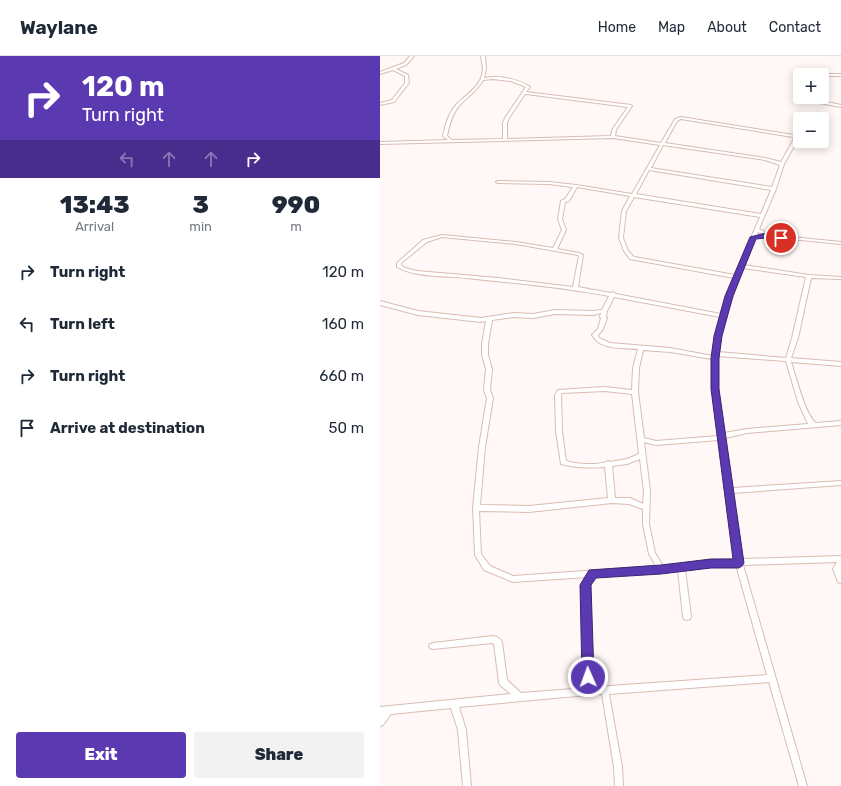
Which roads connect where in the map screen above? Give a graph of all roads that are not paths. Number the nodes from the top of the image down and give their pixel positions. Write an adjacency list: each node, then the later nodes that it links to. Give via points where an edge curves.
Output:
1 (412, 56): 3 (street, via 408,62)
2 (483, 56): 7 (street)
3 (394, 69): 4 (street); 9 (street, via 407,76 406,86 393,101)
4 (380, 73)
5 (829, 75): 6 (street)
6 (841, 75)
7 (482, 79): 8 (street, via 519,82 528,87); 14 (street, via 452,115 445,136)
8 (526, 93): 12 (street, via 630,106 614,130); 13 (street, via 507,118)
9 (380, 104)
10 (827, 104): 11 (street)
11 (841, 106)
12 (613, 137): 13 (street); 16 (street)
13 (505, 138): 14 (street)
14 (450, 140): 15 (street)
15 (380, 143)
16 (662, 144): 17 (street); 17 (street, via 676,120 681,118 783,133 796,139); 18 (street)
17 (782, 164): 21 (street)
18 (648, 169): 21 (street); 22 (street)
19 (498, 182): 20 (street)
20 (576, 186): 22 (street); 28 (street, via 567,200 563,201 560,219 564,230)
21 (774, 189): 23 (street)
22 (634, 195): 23 (street); 31 (street, via 624,211 620,233 629,256 636,260)
23 (762, 216): 24 (street)
24 (757, 230): 25 (street); 26 (street)
25 (766, 235): 26 (street); 27 (street)
26 (754, 237): 29 (street)
27 (841, 243)
28 (555, 249): 33 (street, via 581,255); 33 (street, via 448,236 435,237 413,250 399,266 406,270)
29 (741, 266): 30 (street); 31 (street)
30 (809, 276): 32 (street); 41 (street)
31 (737, 278): 37 (street)
32 (841, 278)
33 (575, 289): 34 (street)
34 (613, 294): 36 (street); 37 (street)
35 (380, 303): 38 (street, via 418,313)
36 (604, 311): 38 (street, via 593,314 555,312); 39 (street, via 600,329 595,335 597,339 609,345)
37 (723, 316): 40 (street)
38 (489, 320): 58 (street, via 485,355 489,370 487,390 490,398)
39 (642, 348): 40 (street); 43 (street, via 636,368)
40 (715, 356): 41 (street); 46 (street, via 715,389)
41 (788, 360): 42 (street); 45 (street)
42 (841, 364)
43 (635, 392): 47 (street); 52 (street, via 605,389 564,390 558,393 562,462 589,465)
44 (841, 423): 45 (street)
45 (810, 424): 46 (street, via 741,431)
46 (722, 437): 48 (street); 55 (street)
47 (640, 439): 48 (street); 49 (street)
48 (650, 442): 49 (street)
49 (642, 448): 50 (street)
50 (643, 455): 51 (street); 53 (street)
51 (631, 461): 52 (street); 53 (street)
52 (608, 463): 56 (street)
53 (644, 466): 57 (street, via 647,491)
54 (841, 483): 55 (street)
55 (729, 491): 61 (street)
56 (612, 500): 57 (street, via 630,501); 58 (street, via 529,509)
57 (645, 507): 64 (street, via 652,554)
58 (476, 508): 65 (street, via 478,555 487,568 513,579)
59 (824, 559): 60 (street); 61 (street); 63 (street)
60 (841, 560): 63 (street)
61 (739, 563): 62 (street); 69 (street)
62 (681, 567): 64 (street); 67 (street)
63 (837, 569): 66 (street)
64 (661, 570): 65 (street)
65 (593, 574): 71 (street, via 586,585 588,677)
66 (841, 580)
67 (687, 617)
68 (433, 646): 72 (street, via 496,640 503,682)
69 (772, 678): 70 (street); 78 (street)
70 (604, 691): 71 (street); 77 (street)
71 (592, 692): 72 (street)
72 (520, 698): 73 (street)
73 (454, 705): 74 (street); 76 (street, via 462,730)
74 (384, 711): 75 (street)
75 (380, 722)
76 (467, 786)
77 (619, 786)
78 (803, 786)

